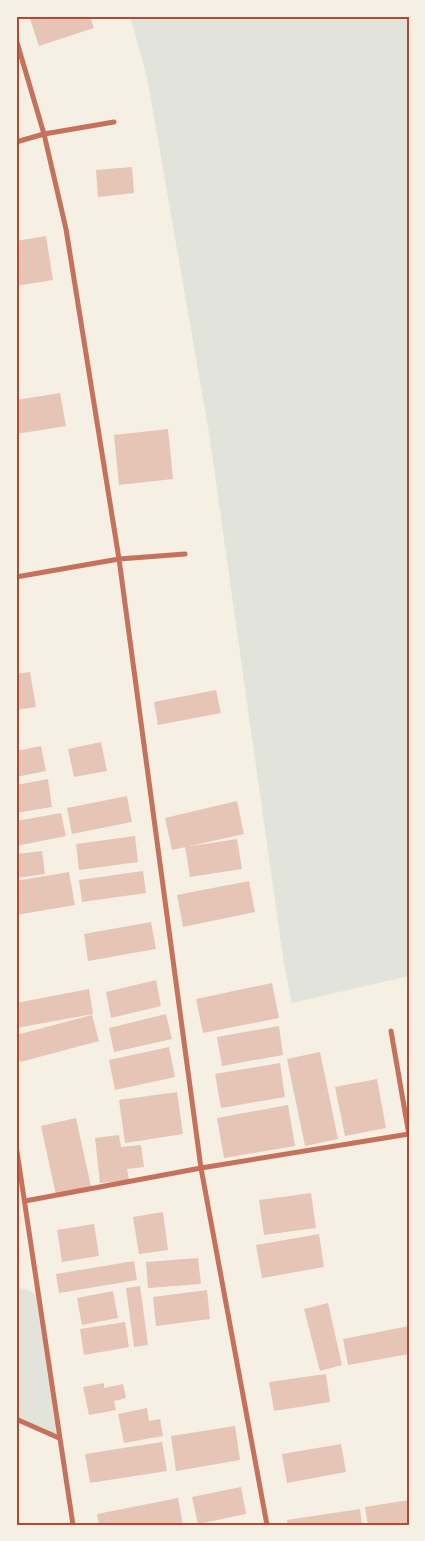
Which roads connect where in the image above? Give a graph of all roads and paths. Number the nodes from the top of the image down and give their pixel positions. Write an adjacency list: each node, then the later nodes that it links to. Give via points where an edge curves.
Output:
1 (16, 39): 3 (street)
2 (114, 122): 3 (street)
3 (44, 134): 4 (street); 6 (street, via 66,228)
4 (16, 142)
5 (185, 554): 6 (street)
6 (118, 559): 7 (street); 11 (street)
7 (16, 577)
8 (391, 1031): 9 (street)
9 (409, 1135): 11 (street)
10 (16, 1145): 12 (street)
11 (201, 1168): 12 (street); 16 (street)
12 (25, 1201): 14 (street)
13 (16, 1418): 14 (street)
14 (59, 1438): 15 (street)
15 (73, 1525)
16 (267, 1525)

